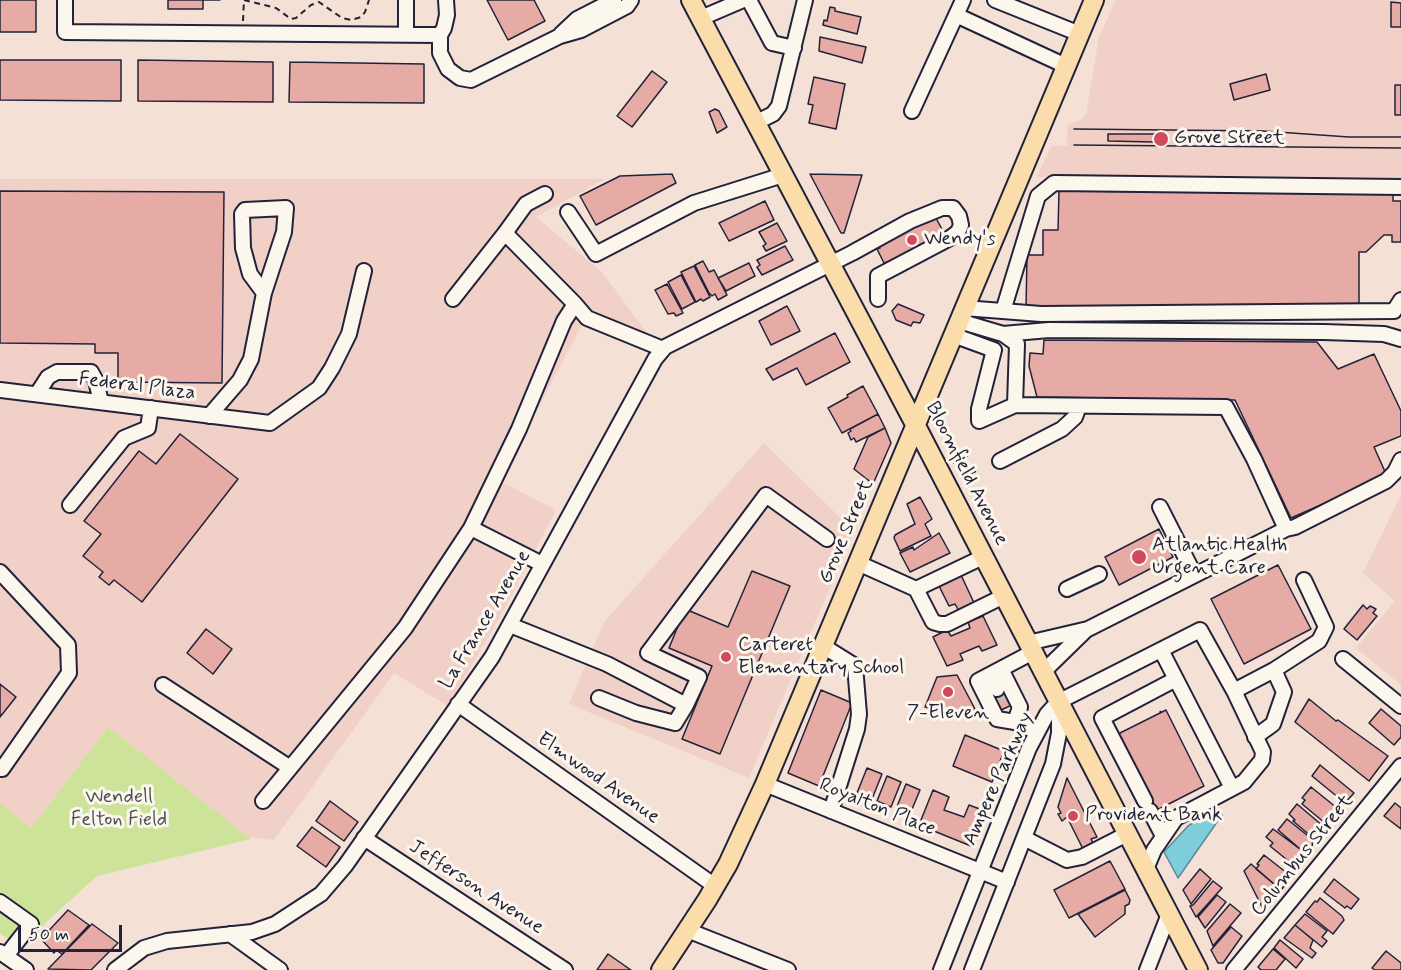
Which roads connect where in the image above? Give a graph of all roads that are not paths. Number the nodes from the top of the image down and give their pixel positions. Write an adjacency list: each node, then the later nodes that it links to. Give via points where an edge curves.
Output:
1 (65, 0): 16 (street, via 65,32)
2 (406, 0): 16 (street)
3 (446, 0): 17 (street, via 447,15)
4 (614, 0): 18 (street, via 577,19)
5 (631, 0): 18 (street, via 627,6 581,30)
6 (691, 0): 14 (main road, Bloomfield Avenue)
7 (743, 0): 14 (street)
8 (749, 0): 19 (street, via 772,43)
9 (805, 0): 19 (street)
10 (963, 0): 13 (street)
11 (995, 0): 15 (street)
12 (1094, 0): 15 (main road, Grove Street)
13 (956, 15): 20 (street); 21 (street)
14 (700, 18): 22 (main road, Bloomfield Avenue)
15 (1080, 33): 20 (main road, Grove Street)
16 (406, 34): 17 (street)
17 (440, 35): 18 (street, via 440,53 448,69 471,80)
18 (560, 36)
19 (794, 48): 22 (street, via 779,106 773,114)
20 (1066, 66): 36 (main road, Grove Street)
21 (912, 111)
22 (755, 123): 23 (main road, Bloomfield Avenue)
23 (783, 175): 26 (street, via 694,203 596,255); 28 (main road, Bloomfield Avenue)
24 (1401, 187): 35 (street, via 1054,183 1038,196)
25 (545, 194): 27 (street, via 526,204)
26 (568, 212)
27 (506, 233): 31 (street); 34 (street)
28 (829, 264): 32 (street, La France Avenue, via 910,221 942,208 953,208 961,225 958,232 878,276); 39 (street, La France Avenue); 47 (main road, Bloomfield Avenue)
29 (364, 271): 46 (street, Federal Plaza, via 349,334 319,388 270,423)
30 (264, 293): 30 (street, via 284,232 286,208 245,210 242,214 243,248 250,274); 46 (street, via 251,359 240,380)
31 (453, 299)
32 (878, 299)
33 (1401, 300): 35 (street, via 1394,311)
34 (575, 304): 39 (street, via 587,318); 52 (street)
35 (1003, 312): 36 (street)
36 (959, 321): 37 (street); 43 (street, via 994,350 979,421); 47 (main road, Grove Street)
37 (1003, 334): 38 (street, via 1049,330 1312,332 1384,334); 43 (street, via 1017,344)
38 (1401, 339)
39 (663, 350): 57 (street, La France Avenue)
40 (0, 390): 41 (street, Federal Plaza)
41 (37, 394): 42 (street, Federal Plaza); 42 (street, via 48,377 57,372 91,372)
42 (101, 402): 45 (street, Federal Plaza)
43 (1015, 405): 44 (street)
44 (1079, 406): 49 (street, via 1075,417 1062,429); 53 (street, via 1226,407)
45 (150, 408): 46 (street, Federal Plaza); 50 (street, via 148,428 124,438)
46 (208, 416)
47 (916, 426): 55 (main road, Bloomfield Avenue); 56 (main road, Grove Street)
48 (1401, 460): 53 (street, via 1386,481)
49 (1000, 461)
50 (70, 505)
51 (1160, 507): 59 (street)
52 (471, 528): 57 (street); 88 (street, via 405,628)
53 (1286, 529): 59 (street)
54 (827, 539): 81 (street, via 766,495 648,653 699,677)
55 (983, 557): 63 (street); 64 (main road, Bloomfield Avenue)
56 (858, 562): 63 (street); 67 (main road, Grove Street)
57 (542, 564): 65 (street, La France Avenue)
58 (1099, 574): 62 (street)
59 (1194, 574): 66 (street)
60 (1304, 580): 71 (street, via 1326,627 1318,641)
61 (3, 581): 89 (street, via 68,645 69,673)
62 (1067, 589)
63 (916, 590): 64 (street, via 933,622 940,624)
64 (1004, 596): 68 (main road, Bloomfield Avenue)
65 (510, 625): 80 (street, La France Avenue); 81 (street, via 607,664)
66 (1088, 628): 68 (street); 73 (street)
67 (823, 646): 90 (main road, Grove Street); 93 (street, via 855,666 859,714)
68 (1030, 648): 72 (street); 73 (main road, Bloomfield Avenue)
69 (1161, 650): 74 (street); 77 (street, via 1200,630); 79 (street)
70 (1343, 659): 82 (street)
71 (1274, 670): 77 (street); 86 (street, via 1284,692 1273,724)
72 (996, 672): 76 (street); 84 (street, via 1020,707); 84 (street, via 978,681 997,719)
73 (1043, 672): 79 (main road, Bloomfield Avenue)
74 (1176, 679): 91 (street); 95 (street, via 1102,718)
75 (163, 685): 88 (street)
76 (997, 688)
77 (1234, 691): 86 (street)
78 (599, 698): 81 (street, via 675,723)
79 (1058, 702): 85 (street, Ampere Parkway); 94 (main road, Bloomfield Avenue); 97 (street, Ampere Parkway, via 1059,733 1053,764)
80 (458, 704): 96 (street, La France Avenue); 101 (street, Elmwood Avenue)
81 (686, 705)
82 (1401, 706)
83 (1007, 707): 84 (street)
84 (1015, 722): 85 (street)
85 (1037, 732): 99 (street, Ampere Parkway)
86 (1256, 737): 91 (street, via 1262,760 1244,782)
87 (1401, 766): 117 (street, Columbus Street)
88 (289, 767): 92 (street)
89 (0, 769)
90 (765, 784): 93 (street, Royalton Place); 101 (main road, Grove Street)
91 (1232, 788): 95 (street, via 1176,818)
92 (263, 801)
93 (831, 811): 99 (street, Royalton Place)
94 (1128, 834): 97 (street, via 1082,857 1067,860); 98 (main road, Bloomfield Avenue)
95 (1163, 836): 98 (street)
96 (364, 838): 105 (street, La France Avenue, via 321,894 275,924); 110 (street, Jefferson Avenue)
97 (1024, 838): 100 (street, Ampere Parkway)
98 (1146, 869): 103 (main road, Bloomfield Avenue)
99 (980, 871): 100 (street, Royalton Place); 113 (street, Ampere Parkway)
100 (1007, 882): 114 (street, Ampere Parkway)
101 (715, 886): 104 (main road, Grove Street)
102 (0, 902): 106 (street, via 31,924)
103 (1169, 914): 115 (street); 116 (main road, Bloomfield Avenue)
104 (687, 930): 111 (main road, Grove Street); 112 (street)
105 (230, 934): 108 (street, La France Avenue, via 167,940 144,948); 109 (street)
106 (3, 954): 107 (street)
107 (26, 970)
108 (115, 970)
109 (279, 970)
110 (565, 970)
111 (661, 970)
112 (788, 970)
113 (941, 970)
114 (972, 970)
115 (1147, 970)
116 (1198, 970)
117 (1234, 970)

